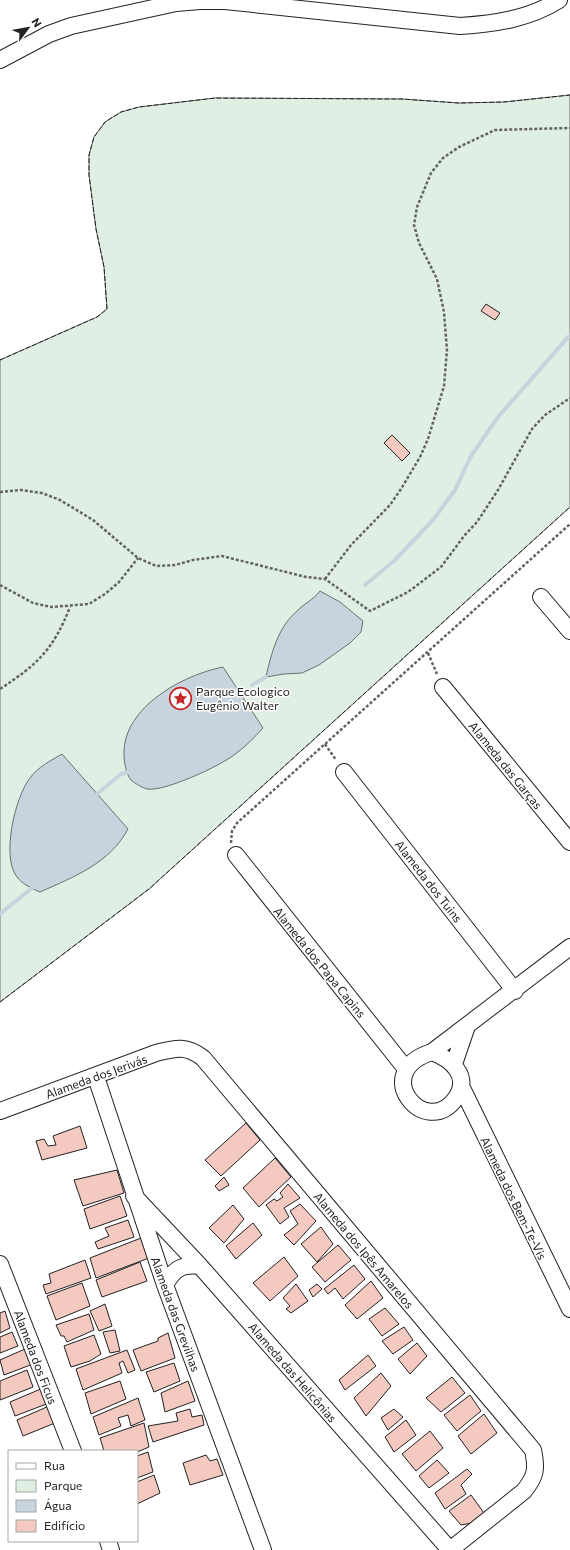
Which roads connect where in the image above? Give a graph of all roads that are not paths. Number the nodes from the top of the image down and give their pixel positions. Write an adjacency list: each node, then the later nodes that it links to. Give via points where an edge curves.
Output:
1 (558, 0): 2 (street, via 527,15 506,21 460,26 200,0 71,26 49,34)
2 (0, 60)
3 (541, 596): 4 (street)
4 (570, 631)
5 (443, 687): 7 (street, Alameda das Garças)
6 (344, 772): 10 (street, Alameda dos Tuins)
7 (570, 842)
8 (236, 855): 15 (street, Alameda dos Papa Capins)
9 (568, 953): 10 (street)
10 (515, 990): 11 (street)
11 (467, 1026): 13 (street); 14 (street)
12 (194, 1051): 16 (street, Alameda dos Jerivás, via 174,1049 156,1053); 26 (street, Alameda dos Ipês Amarelos, via 203,1058 533,1450 536,1465 533,1480 524,1491)
13 (432, 1052): 14 (street); 15 (street, via 413,1060)
14 (454, 1064): 17 (street, via 459,1074)
15 (406, 1069): 17 (street, via 404,1091 418,1108 429,1112 450,1105 457,1096)
16 (96, 1076): 18 (street, Alameda dos Jerivás); 19 (street, Alameda das Grevilhas)
17 (460, 1086): 23 (street, Alameda dos Bem-Te-Vis)
18 (0, 1111)
19 (134, 1196): 21 (street, Alameda das Helicônias); 22 (street, Alameda das Grevilhas)
20 (0, 1264): 24 (street, Alameda dos Ficus)
21 (200, 1266): 22 (street, via 181,1267 172,1272); 26 (street, Alameda das Helicônias)
22 (165, 1285): 25 (street, Alameda das Grevilhas)
23 (570, 1309)
24 (73, 1450)
25 (263, 1550)
26 (450, 1550)

